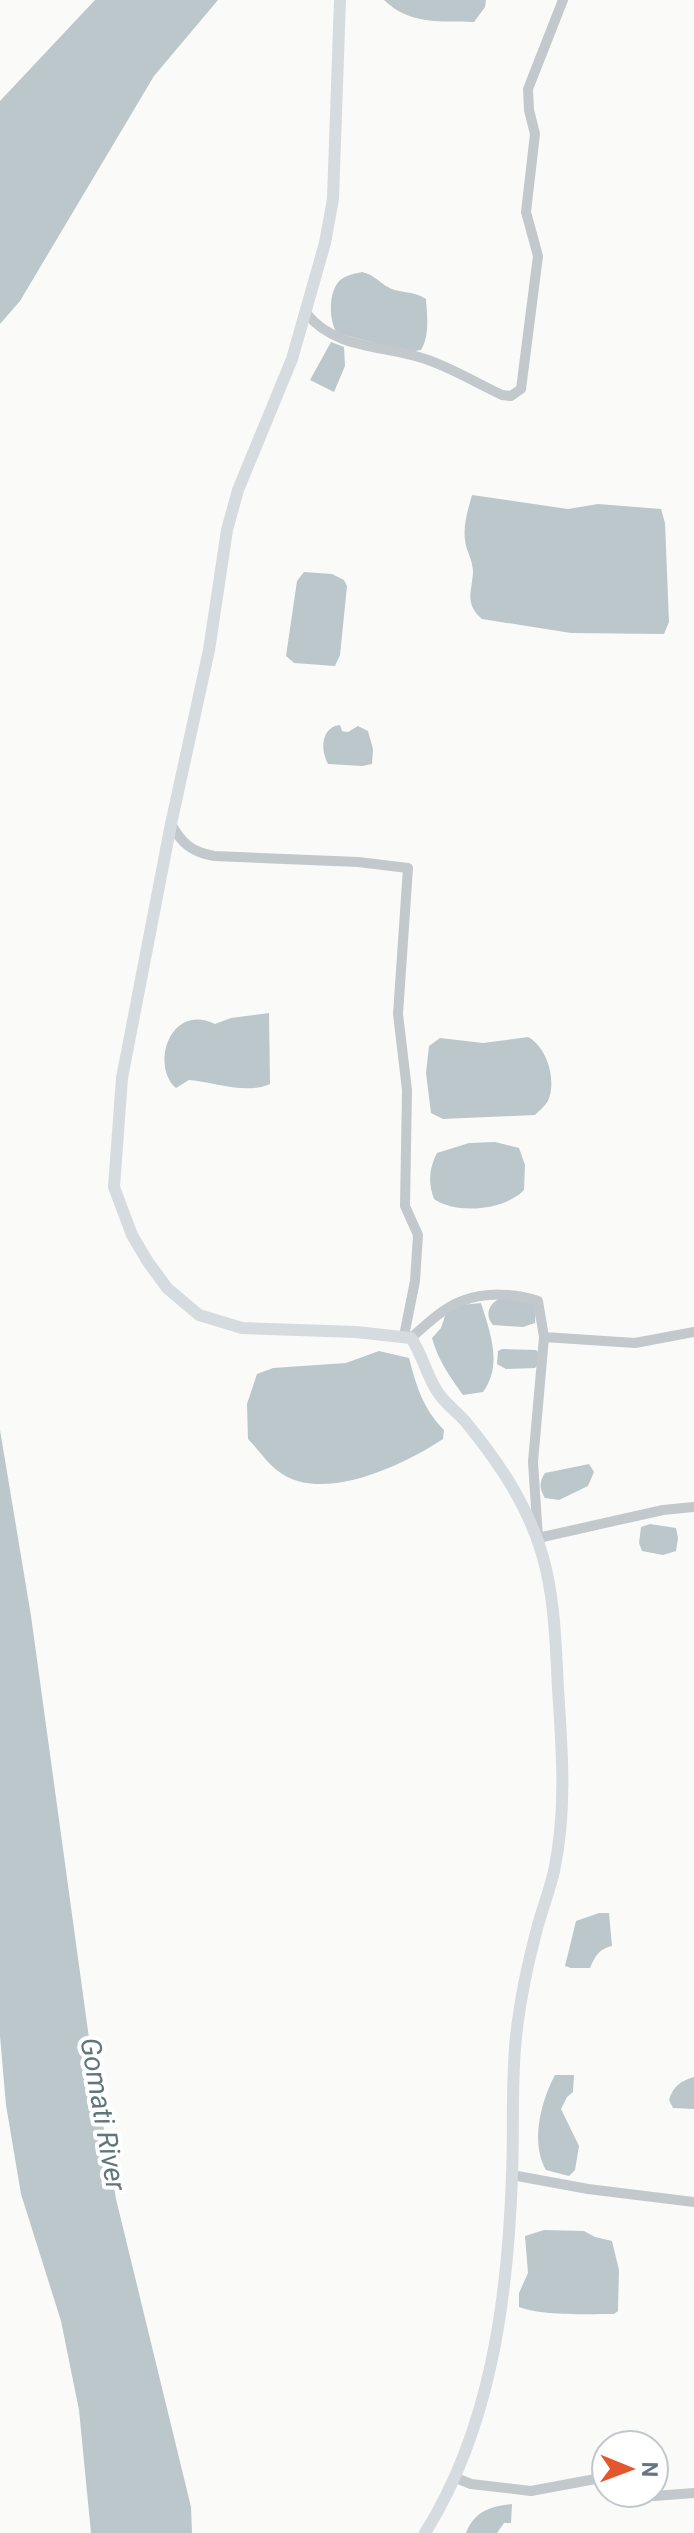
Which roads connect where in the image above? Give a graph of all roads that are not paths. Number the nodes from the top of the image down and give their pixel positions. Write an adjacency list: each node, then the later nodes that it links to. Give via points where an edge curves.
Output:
1 (340, 0): 3 (main road, via 333,199)
2 (563, 0): 3 (street, via 528,89 535,134 526,212 538,256 521,389 502,395 422,358 373,349 323,331)
3 (307, 314): 4 (main road, via 227,530 209,650)
4 (171, 824): 6 (street, via 184,845 214,856 408,868 398,1014 407,1090 405,1206 418,1235); 6 (main road, via 122,1078 114,1187 132,1235 167,1288 199,1315 242,1328)
5 (694, 1332): 7 (street, via 635,1343)
6 (407, 1337): 7 (street, via 462,1301 519,1295 539,1303); 9 (main road, via 438,1394 486,1447 522,1502)
7 (544, 1337): 9 (street, via 533,1462)
8 (694, 1507): 9 (street)
9 (538, 1538): 10 (main road, via 555,1637 562,1815 516,2037)
10 (512, 2175): 11 (street); 12 (main road, via 493,2354)
11 (694, 2202)
12 (456, 2478): 13 (street, via 531,2491); 16 (main road)
13 (590, 2480)
14 (694, 2493): 15 (street)
15 (670, 2495)
16 (425, 2533)

